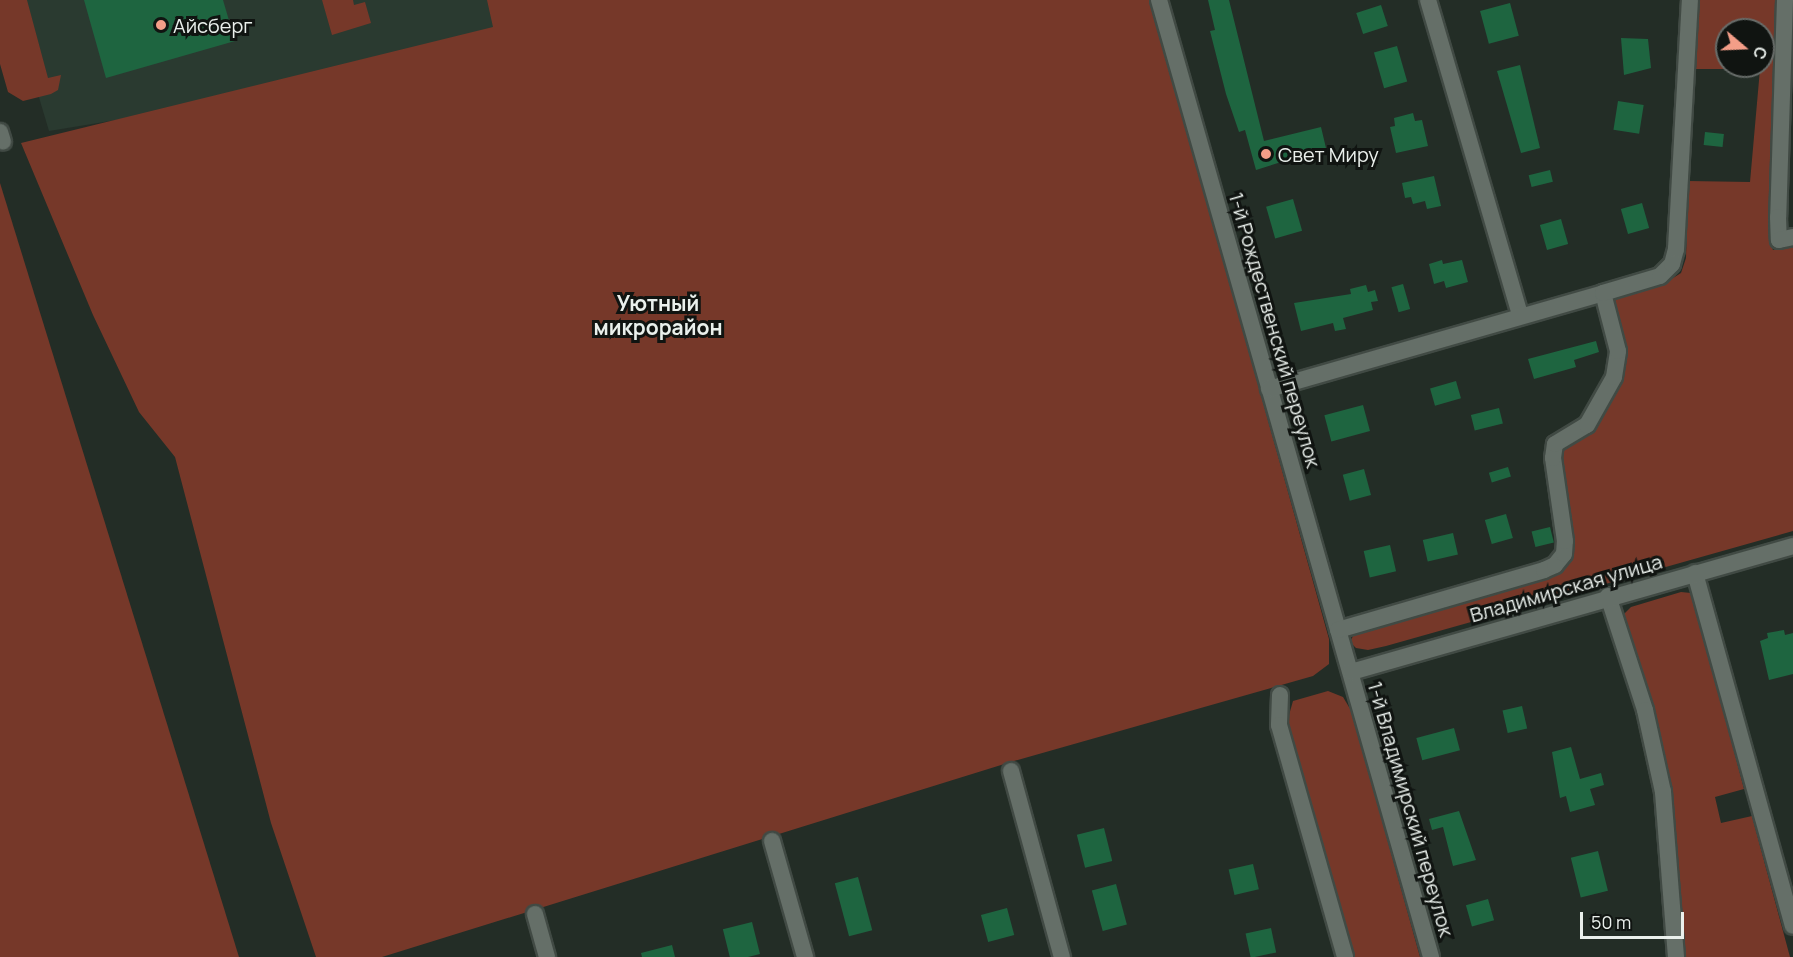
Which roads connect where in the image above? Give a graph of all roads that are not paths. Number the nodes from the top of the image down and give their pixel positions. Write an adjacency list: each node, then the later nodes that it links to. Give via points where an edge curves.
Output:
1 (1159, 0): 8 (street, 1-й Рождественский переулок)
2 (1428, 0): 7 (street)
3 (1690, 0): 6 (street, via 1672,264 1660,276)
4 (1785, 0): 5 (street)
5 (1786, 239)
6 (1603, 293): 7 (street); 12 (street, via 1618,351 1614,377 1587,425 1555,444 1553,458 1564,554 1555,565)
7 (1520, 315): 8 (street)
8 (1269, 389): 12 (street, 1-й Рождественский переулок)
9 (1793, 546): 10 (street, Владимирская улица)
10 (1695, 573): 11 (street, Владимирская улица); 18 (street)
11 (1608, 597): 13 (street, Владимирская улица); 24 (street, via 1644,710 1663,792)
12 (1338, 630): 13 (street, 1-й Рождественский переулок)
13 (1351, 672): 23 (street, 1-й Владимирский переулок)
14 (1280, 695): 22 (street, via 1279,725)
15 (1011, 771): 21 (street)
16 (772, 841): 20 (street)
17 (535, 914): 19 (street)
18 (1793, 926)
19 (547, 957)
20 (805, 957)
21 (1062, 957)
22 (1345, 957)
23 (1431, 957)
24 (1676, 957)

